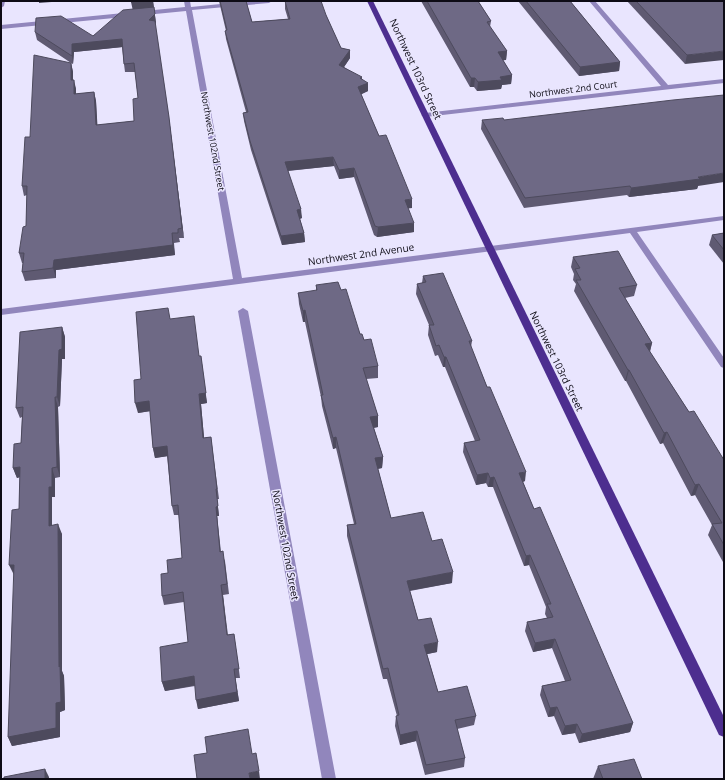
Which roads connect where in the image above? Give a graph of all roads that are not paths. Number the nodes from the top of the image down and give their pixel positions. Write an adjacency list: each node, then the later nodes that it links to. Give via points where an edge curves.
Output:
1 (2, 1): 6 (street)
2 (269, 1): 5 (street)
3 (370, 1): 10 (main road, Northwest 103rd Street)
4 (592, 1): 9 (street)
5 (188, 4): 7 (street); 14 (street, Northwest 102nd Street)
6 (1, 6)
7 (1, 27)
8 (724, 81): 9 (street, Northwest 2nd Court)
9 (666, 88): 10 (street, Northwest 2nd Court)
10 (424, 115): 13 (main road, Northwest 103rd Street)
11 (724, 218): 12 (street, Northwest 2nd Avenue)
12 (632, 230): 13 (street, Northwest 2nd Avenue); 17 (street)
13 (490, 249): 14 (street, Northwest 2nd Avenue); 18 (main road, Northwest 103rd Street)
14 (238, 281): 16 (street, Northwest 2nd Avenue)
15 (243, 311): 19 (street, Northwest 102nd Street)
16 (1, 312)
17 (724, 366)
18 (724, 731)
19 (329, 779)

